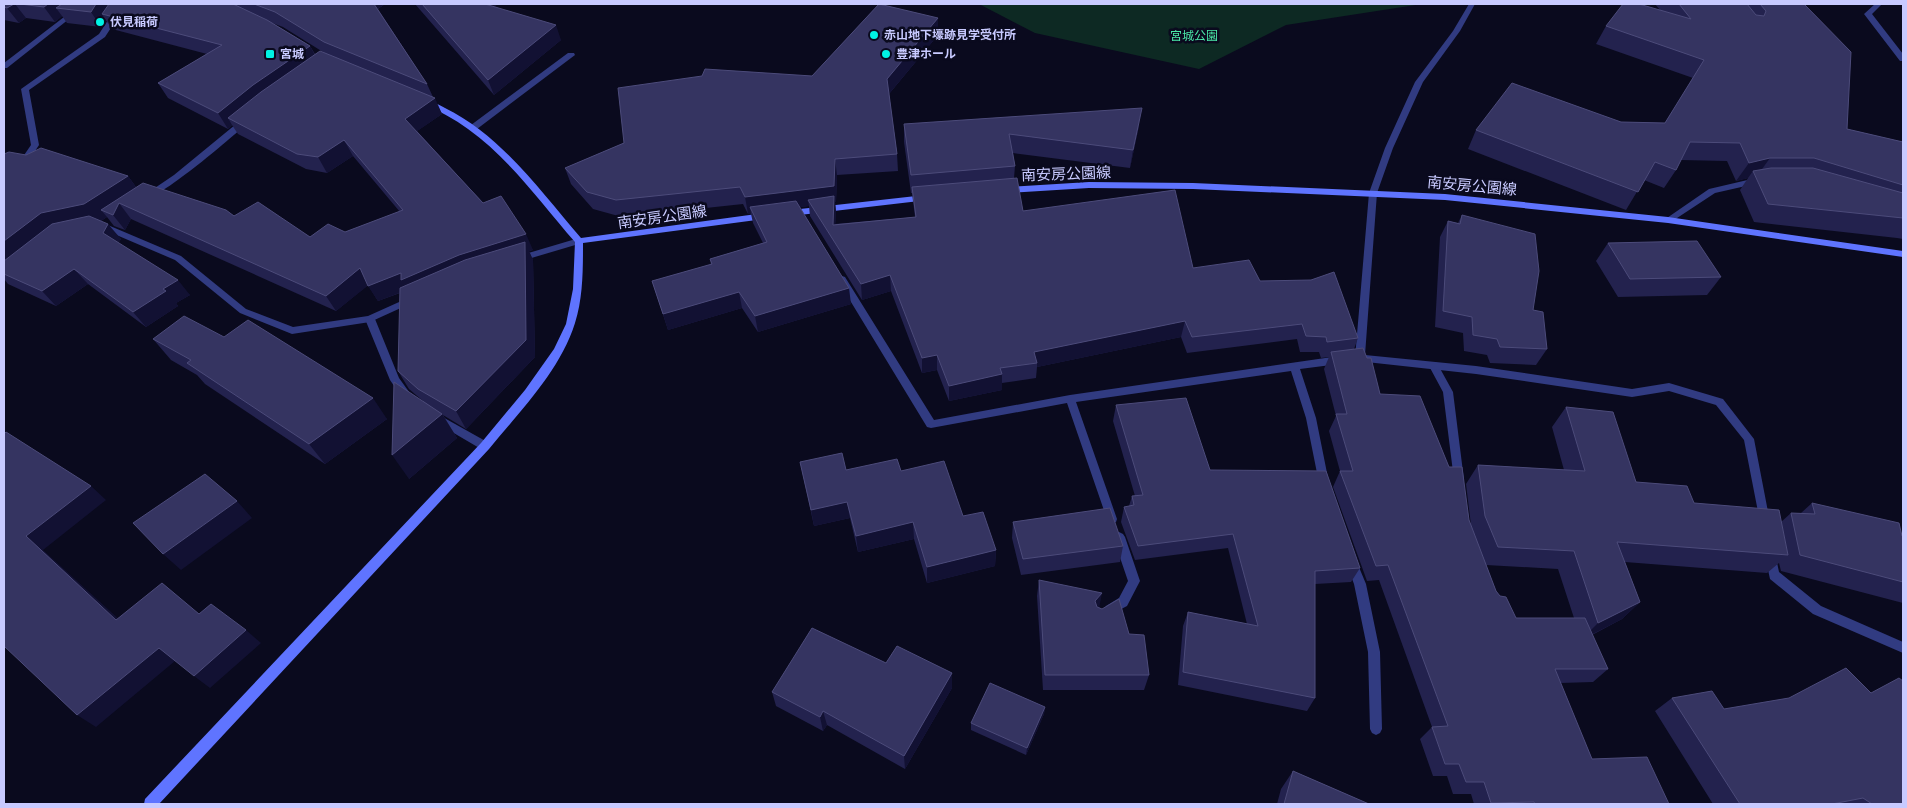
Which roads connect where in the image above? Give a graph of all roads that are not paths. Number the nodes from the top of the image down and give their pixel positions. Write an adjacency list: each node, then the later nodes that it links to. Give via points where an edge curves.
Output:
1 (85, 4): 7 (street)
2 (119, 4): 11 (street, via 102,35 25,89 35,145 21,166)
3 (1472, 4): 14 (street, via 1419,82)
4 (1879, 4): 6 (street, via 1868,14)
5 (571, 55): 10 (street)
6 (1903, 59)
7 (4, 66)
8 (416, 97): 10 (main road)
9 (251, 116): 16 (street, via 177,177)
10 (474, 127): 19 (main road, via 506,157)
11 (4, 174)
12 (1766, 181): 17 (street, via 1712,191)
13 (1001, 190): 14 (main road, 南安房公園線, via 1089,185)
14 (1373, 193): 17 (main road, 南安房公園線, via 1464,198); 25 (street)
15 (933, 197): 19 (main road, 南安房公園線)
16 (144, 199)
17 (1668, 220): 20 (main road, 南安房公園線)
18 (103, 225): 24 (street, via 178,258 242,311 292,331)
19 (579, 241): 21 (street); 31 (main road, via 575,301 566,334 530,389)
20 (1903, 254)
21 (507, 263)
22 (837, 271): 28 (street, via 931,424)
23 (420, 296): 24 (street)
24 (370, 319): 29 (street, via 395,380)
25 (1360, 358): 26 (street); 27 (street)
26 (1294, 366): 28 (street); 33 (street, via 1311,418)
27 (1434, 366): 32 (street, via 1448,392); 34 (street, via 1632,392 1669,387 1719,402 1749,440)
28 (1070, 399): 37 (street, via 1134,581 1123,602)
29 (415, 404)
30 (428, 413): 31 (street)
31 (486, 446): 40 (main road)
32 (1460, 488)
33 (1328, 494)
34 (1766, 530)
35 (1347, 548): 39 (street, via 1360,584 1374,652)
36 (1769, 548): 38 (street, via 1774,575 1817,610)
37 (1099, 617)
38 (1903, 648)
39 (1376, 729)
40 (150, 804)

